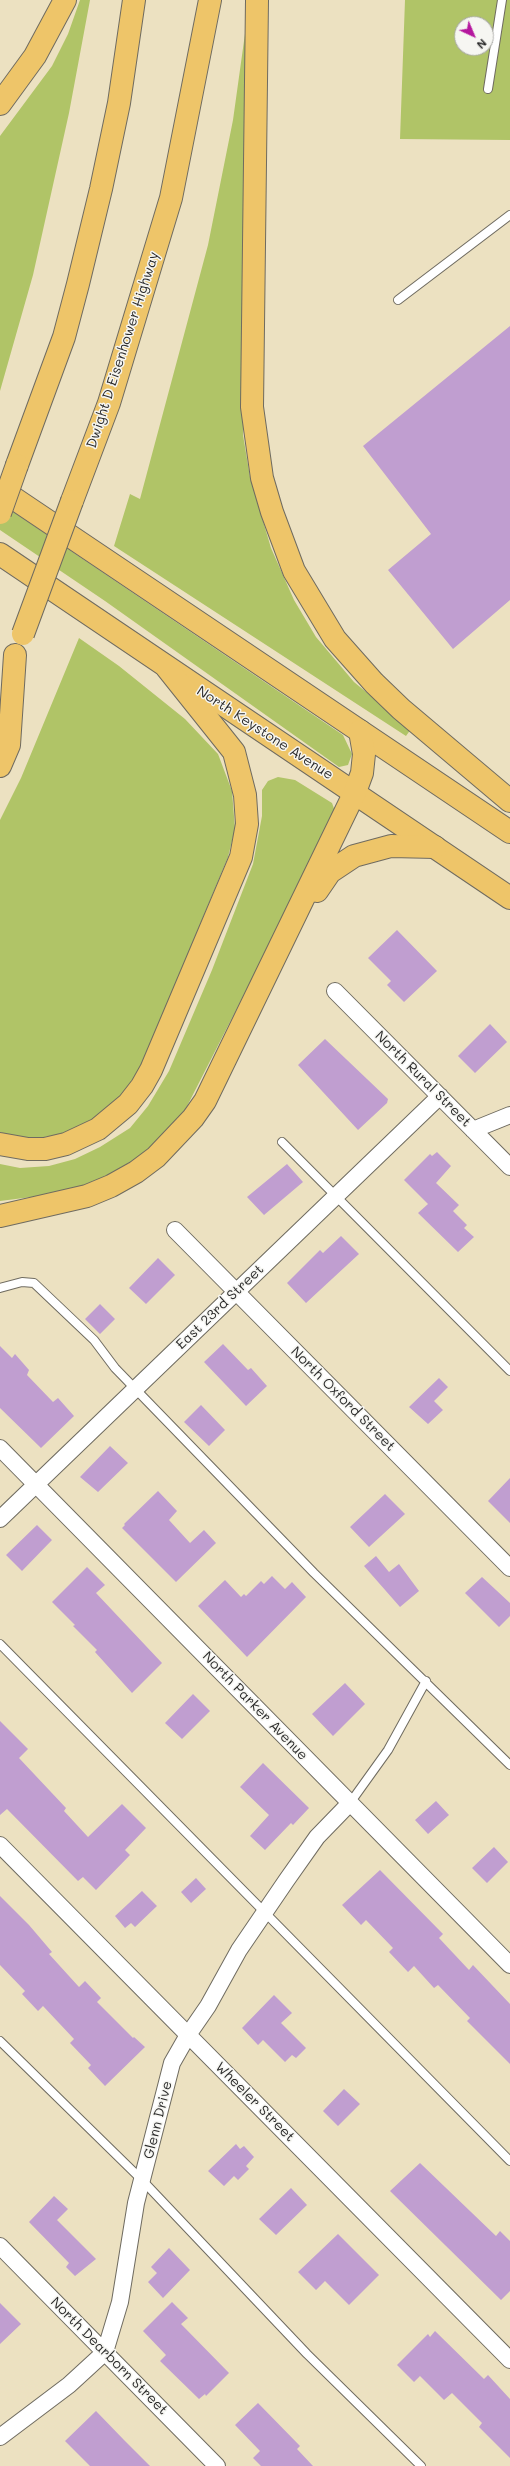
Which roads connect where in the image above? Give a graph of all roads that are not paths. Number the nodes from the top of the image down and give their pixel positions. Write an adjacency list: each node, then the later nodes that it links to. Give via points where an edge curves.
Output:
1 (65, 0): 7 (main road, via 35,56)
2 (134, 0): 11 (main road, bridge, via 118,103 80,277 64,337)
3 (210, 0): 13 (main road, Dwight D Eisenhower Highway, bridge, via 171,198 109,403)
4 (257, 0): 19 (main road, via 252,406 262,478 272,512 294,571 335,639 401,709)
5 (502, 0): 6 (lane)
6 (488, 89)
7 (0, 104)
8 (510, 215): 9 (lane)
9 (398, 300)
10 (0, 489): 16 (main road)
11 (0, 513)
12 (0, 554): 14 (main road, North Keystone Avenue)
13 (15, 654): 15 (main road, Dwight D Eisenhower Highway); 17 (main road, via 9,746)
14 (167, 668): 18 (main road, North Keystone Avenue); 29 (main road, via 234,752 245,795 247,824 241,857 151,1070 128,1104 98,1129 66,1144 45,1149)
15 (0, 690)
16 (360, 731): 18 (main road, via 364,754); 20 (main road)
17 (0, 766)
18 (355, 792): 21 (main road, North Keystone Avenue); 23 (main road)
19 (510, 801)
20 (510, 832)
21 (436, 847): 22 (main road, North Keystone Avenue); 23 (main road, via 391,846 354,856 330,872)
22 (510, 898)
23 (294, 920): 32 (main road, via 205,1101 177,1137 136,1172 111,1186 87,1196)
24 (336, 992): 25 (street, North Rural Street)
25 (440, 1096): 27 (street, North Rural Street); 31 (street, East 23rd Street)
26 (510, 1115): 27 (street)
27 (473, 1130): 30 (street, North Rural Street)
28 (282, 1142): 31 (lane)
29 (0, 1144)
30 (510, 1167)
31 (336, 1196): 35 (street, East 23rd Street); 36 (lane)
32 (0, 1216)
33 (175, 1230): 35 (street, North Oxford Street)
34 (0, 1288): 37 (lane, via 22,1282 34,1284 94,1340 115,1368)
35 (236, 1292): 37 (street, East 23rd Street); 41 (street, North Oxford Street)
36 (510, 1371)
37 (136, 1389): 39 (street, East 23rd Street); 43 (lane, via 314,1573)
38 (0, 1448): 39 (street, North Parker Avenue)
39 (36, 1484): 40 (street, East 23rd Street); 45 (street, North Parker Avenue)
40 (0, 1520)
41 (510, 1568)
42 (0, 1644): 47 (lane)
43 (426, 1681): 44 (lane); 45 (lane, via 388,1750)
44 (510, 1766)
45 (350, 1803): 47 (street, Glenn Drive, via 317,1837); 48 (street, North Parker Avenue)
46 (0, 1845): 49 (street, Wheeler Street)
47 (265, 1911): 49 (street, Glenn Drive); 51 (lane)
48 (510, 1965)
49 (188, 2035): 52 (street, Glenn Drive, via 172,2063); 55 (street, Wheeler Street)
50 (0, 2041): 52 (lane)
51 (510, 2161)
52 (142, 2180): 54 (street, Glenn Drive, via 120,2302); 58 (lane, via 307,2354)
53 (0, 2246): 54 (street, North Dearborn Street)
54 (105, 2352): 56 (street, via 53,2398); 57 (street, North Dearborn Street)
55 (510, 2360)
56 (0, 2437)
57 (217, 2466)
58 (421, 2466)

